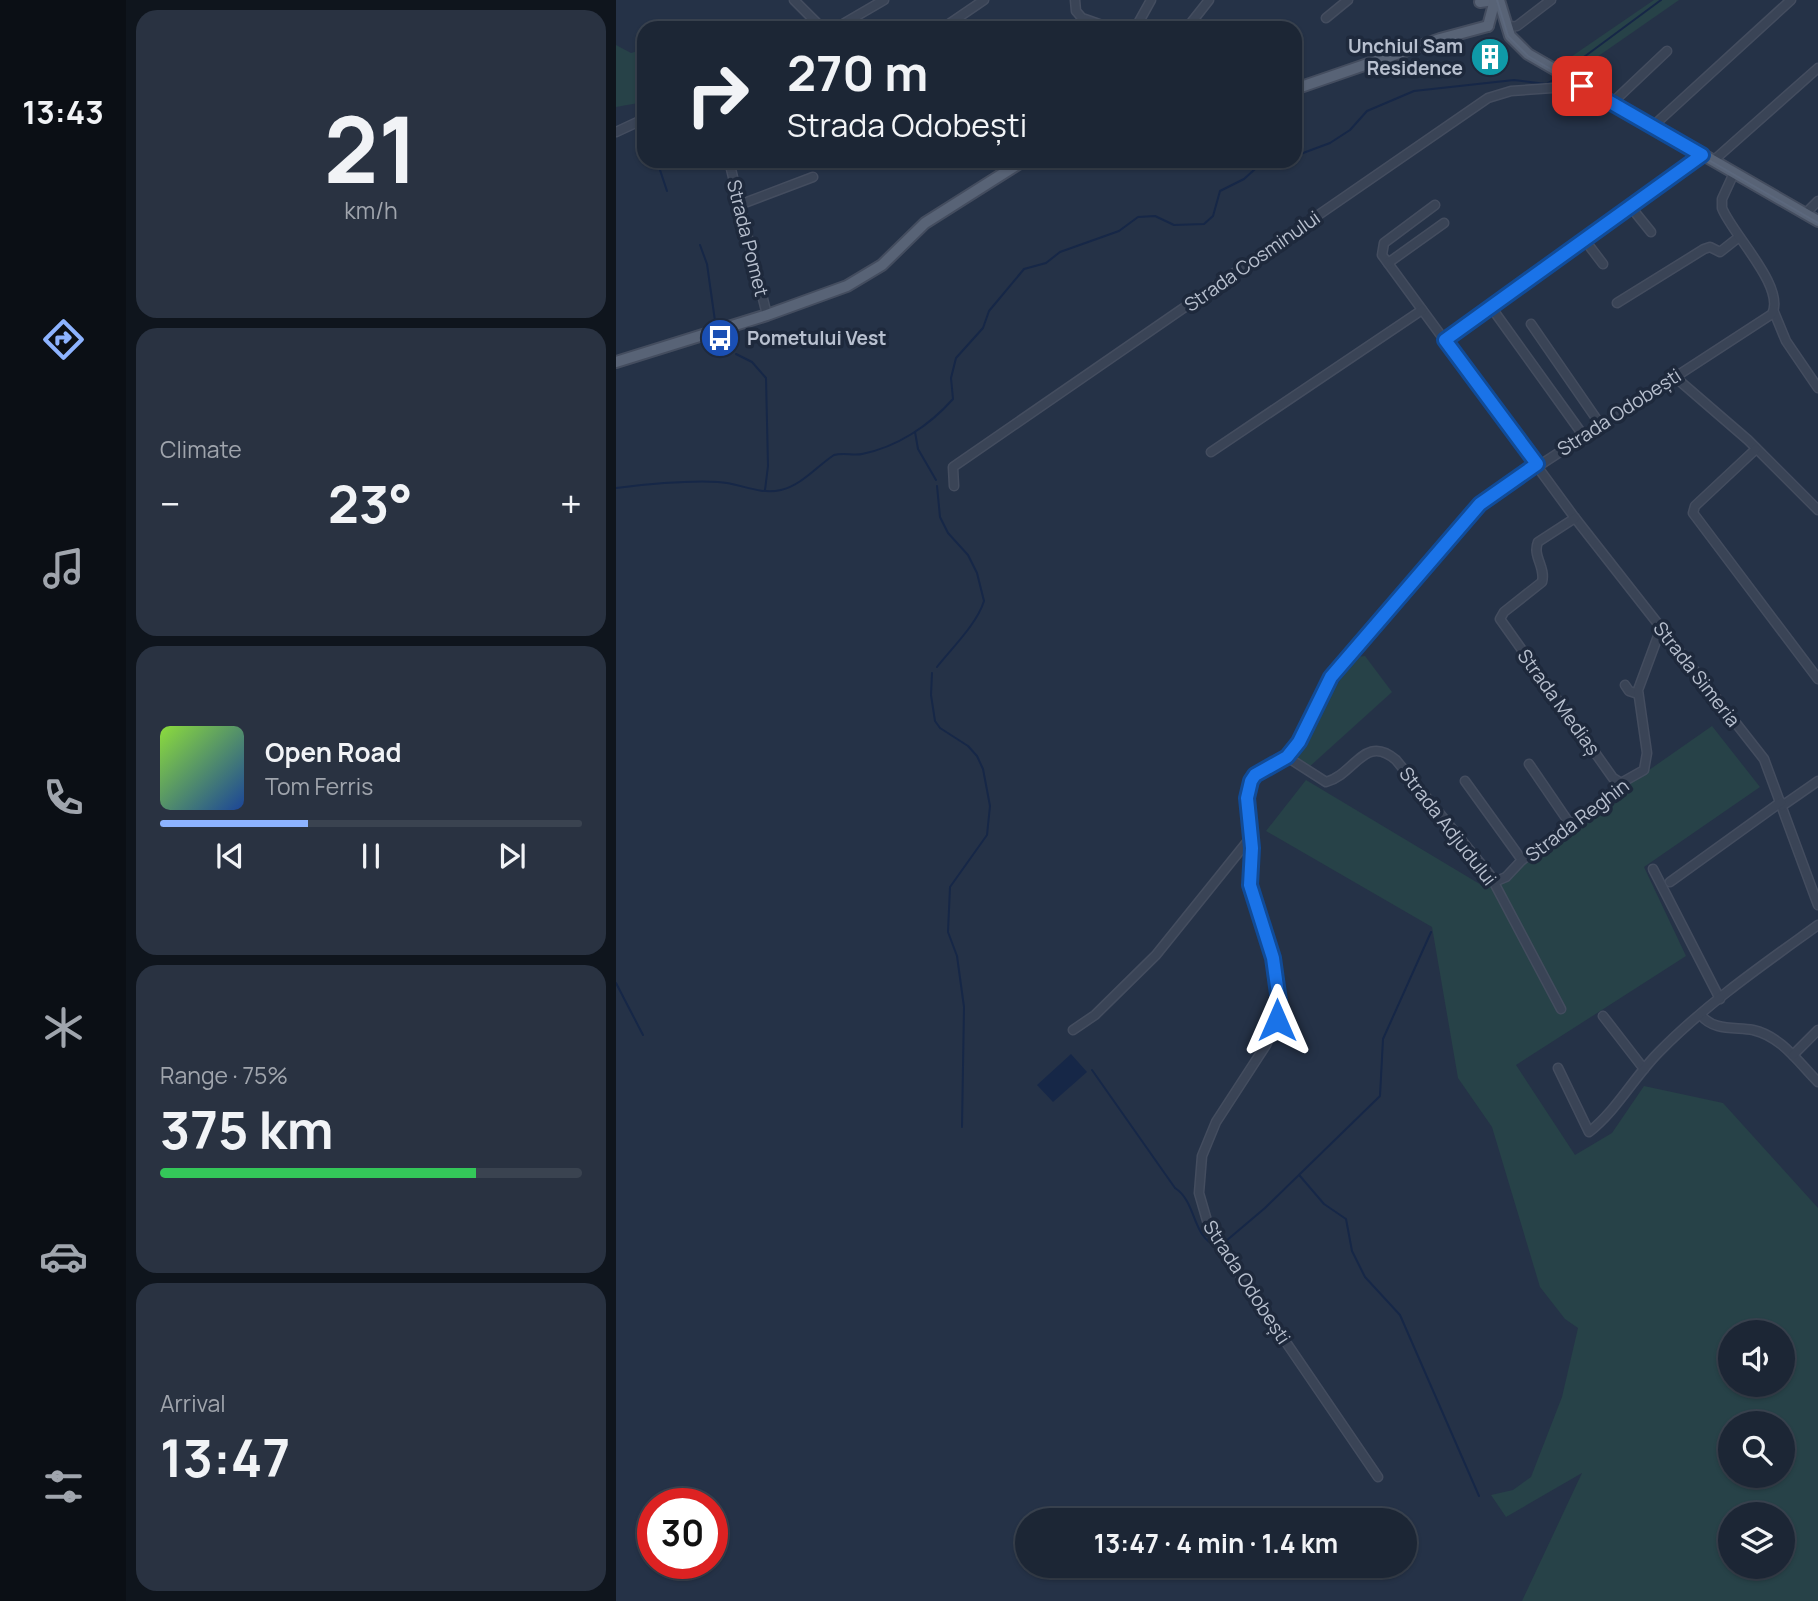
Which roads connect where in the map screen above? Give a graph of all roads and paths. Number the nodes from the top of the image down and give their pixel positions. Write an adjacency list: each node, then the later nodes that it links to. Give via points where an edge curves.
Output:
1 (794, 0): 13 (street)
2 (884, 0): 14 (street)
3 (984, 0): 15 (street)
4 (1075, 0): 16 (street, via 1076,11)
5 (1151, 0): 17 (street)
6 (1209, 0): 18 (street)
7 (1348, 0): 12 (street)
8 (1496, 0): 11 (main road); 19 (main road)
9 (1551, 0): 19 (street, via 1517,26)
10 (1791, 0): 26 (street)
11 (1479, 1): 19 (street)
12 (1326, 18)
13 (815, 21)
14 (848, 21)
15 (953, 21)
16 (1089, 21)
17 (1139, 21)
18 (1192, 21)
19 (1496, 21): 22 (main road, via 1541,62); 23 (main road)
20 (1667, 51): 24 (street)
21 (1818, 68): 29 (street)
22 (1578, 83): 24 (main road); 61 (street, Strada Cosminului, via 1511,90 1488,98 953,467)
23 (1302, 87)
24 (1612, 103): 26 (main road)
25 (637, 122): 27 (street)
26 (1653, 126): 28 (main road)
27 (616, 132)
28 (1702, 155): 29 (main road); 37 (street)
29 (1713, 161): 32 (main road)
30 (731, 168): 35 (street, Strada Pomet)
31 (1012, 168): 50 (main road, via 925,223 868,274 811,301)
32 (1734, 173): 38 (main road); 42 (street, via 1721,204)
33 (813, 177): 35 (street)
34 (1818, 201): 38 (street)
35 (739, 205): 50 (street, Strada Pomet)
36 (1436, 205): 44 (street, via 1384,243 1381,251)
37 (1630, 206): 41 (street); 43 (street)
38 (1805, 214): 39 (main road)
39 (1818, 221)
40 (1444, 223): 44 (street)
41 (1651, 232)
42 (1739, 237): 46 (street, via 1720,252 1706,247); 49 (street, via 1768,282)
43 (1584, 239): 45 (street); 47 (street)
44 (1388, 263): 48 (street, Strada Simeria)
45 (1603, 264)
46 (1617, 303)
47 (1491, 307): 52 (street); 57 (street)
48 (1422, 310): 52 (street, Strada Simeria); 59 (street)
49 (1774, 312): 54 (street, Strada Odobești); 55 (street, via 1786,341)
50 (767, 315): 53 (main road)
51 (1531, 324): 56 (street)
52 (1445, 340): 60 (street, Strada Simeria)
53 (616, 362)
54 (1675, 377): 56 (street, Strada Odobești); 58 (street)
55 (1818, 388)
56 (1600, 424): 57 (street, Strada Odobești)
57 (1583, 435): 60 (street, Strada Odobești)
58 (1756, 449): 62 (street); 65 (street, via 1693,513)
59 (1211, 452)
60 (1537, 464): 63 (street, Strada Simeria); 68 (street, Strada Odobești, via 1480,504 1388,609 1331,677)
61 (954, 486)
62 (1818, 510)
63 (1575, 518): 64 (street, Strada Simeria); 72 (street, Strada Mediaș, via 1538,542 1535,551 1543,566 1542,582 1500,619)
64 (1661, 628): 67 (street, Strada Reghin); 73 (street, Strada Simeria, via 1764,760)
65 (1818, 679)
66 (1625, 685): 67 (street)
67 (1638, 694): 72 (street, Strada Reghin, via 1647,765)
68 (1287, 757): 75 (street, Strada Odobești, via 1251,781 1247,798); 78 (street, Strada Adjudului, via 1325,782 1340,778 1363,754 1376,749 1388,752)
69 (1529, 764): 74 (street)
70 (1465, 781): 76 (street)
71 (1818, 781): 73 (street)
72 (1621, 783): 74 (street, Strada Reghin)
73 (1781, 804): 79 (street); 80 (street, Strada Simeria)
74 (1570, 824): 76 (street, Strada Reghin)
75 (1251, 837): 86 (street, via 1156,955 1095,1015); 92 (street, Strada Odobești, via 1250,885 1273,958 1278,1013 1266,1045 1207,1143 1200,1170 1202,1213)
76 (1522, 860): 78 (street, Strada Reghin)
77 (1653, 869): 82 (street)
78 (1494, 882): 83 (street, Strada Adjudului)
79 (1670, 882)
80 (1818, 905)
81 (1818, 925): 82 (street)
82 (1720, 999): 84 (street)
83 (1561, 1010)
84 (1700, 1015): 88 (street, via 1711,1024 1769,1036); 90 (street)
85 (1603, 1016): 90 (street)
86 (1073, 1030)
87 (1818, 1030): 88 (street)
88 (1793, 1055): 91 (street)
89 (1558, 1068): 90 (street, via 1589,1132)
90 (1644, 1069)
91 (1818, 1082)
92 (1378, 1477)

